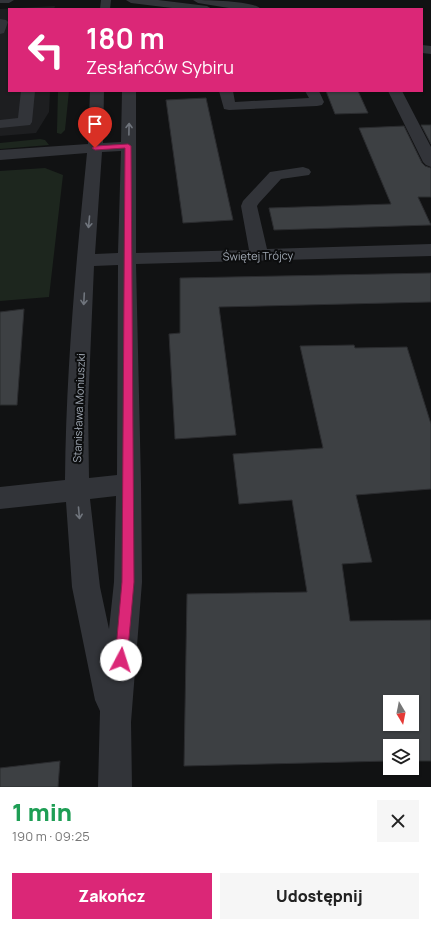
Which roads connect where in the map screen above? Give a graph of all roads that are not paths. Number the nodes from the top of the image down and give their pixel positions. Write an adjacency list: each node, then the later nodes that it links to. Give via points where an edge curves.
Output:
1 (0, 0): 2 (street)
2 (9, 0)
3 (130, 0): 6 (street)
4 (198, 0): 9 (street)
5 (236, 0): 9 (street)
6 (188, 6): 7 (street); 8 (street)
7 (175, 8)
8 (201, 8)
9 (261, 8)
10 (28, 92): 16 (street, via 25,122)
11 (97, 92): 18 (street, Stanisława Moniuszki)
12 (129, 92): 17 (street, Stanisława Moniuszki, one-way to 12)
13 (226, 92): 14 (street, via 229,106 317,102)
14 (312, 92)
15 (396, 92): 20 (street)
16 (0, 124)
17 (128, 146): 18 (street); 24 (street, Stanisława Moniuszki)
18 (95, 148): 19 (street); 25 (street, Stanisława Moniuszki, one-way to 25)
19 (0, 155)
20 (431, 162)
21 (303, 172): 23 (street, via 276,175 251,201 249,206)
22 (431, 250): 23 (street, Świętej Trójcy)
23 (259, 256): 24 (street, Świętej Trójcy)
24 (127, 259): 25 (street, Świętej Trójcy); 26 (street, Stanisława Moniuszki)
25 (85, 260): 27 (street, Stanisława Moniuszki, one-way to 27, via 77,407)
26 (129, 484): 27 (street); 29 (street, Stanisława Moniuszki, via 128,582)
27 (78, 490): 28 (street); 29 (street, Stanisława Moniuszki, one-way to 29, via 86,587)
28 (0, 498)
29 (115, 722): 30 (street, Stanisława Moniuszki)
30 (115, 787)

